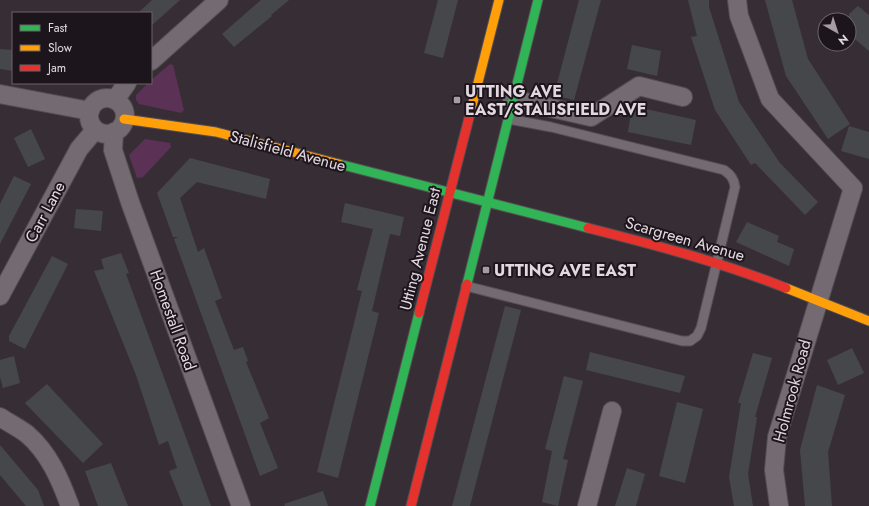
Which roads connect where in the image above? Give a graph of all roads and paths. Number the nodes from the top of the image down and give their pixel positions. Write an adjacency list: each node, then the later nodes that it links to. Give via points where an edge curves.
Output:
1 (499, 0): 16 (street, Utting Avenue East)
2 (538, 0): 9 (street)
3 (737, 0): 15 (street, via 739,16 770,99)
4 (213, 2): 5 (street)
5 (152, 60)
6 (126, 84): 10 (street)
7 (0, 94): 11 (street)
8 (683, 97): 9 (street, via 639,86 591,117)
9 (512, 99): 12 (street)
10 (115, 100): 11 (street, via 97,101); 13 (street, via 123,108)
11 (90, 111): 14 (street, via 89,121)
12 (507, 119): 17 (street); 18 (lane, via 551,127 724,170 730,174 735,187)
13 (119, 126): 14 (street, Stalisfield Avenue, via 104,134); 16 (street, Stalisfield Avenue, via 216,132); 26 (street, Homestall Road, via 113,150)
14 (95, 130): 20 (street, Carr Lane, via 79,149)
15 (861, 188): 21 (street, Holmrook Road)
16 (450, 192): 17 (street, Stalisfield Avenue); 27 (street, Utting Avenue East)
17 (487, 202): 18 (street, Scargreen Avenue); 19 (street)
18 (716, 263): 19 (lane, via 701,328 697,336 690,341); 21 (street, Scargreen Avenue, via 744,271)
19 (466, 286): 28 (street)
20 (0, 296)
21 (818, 302): 22 (street, Scargreen Avenue); 30 (street, Holmrook Road, via 777,437 774,470)
22 (869, 321)
23 (612, 411): 29 (street)
24 (0, 417): 25 (street, via 26,434 45,454 58,475)
25 (70, 506)
26 (242, 506)
27 (370, 506)
28 (411, 506)
29 (587, 506)
30 (779, 506)

